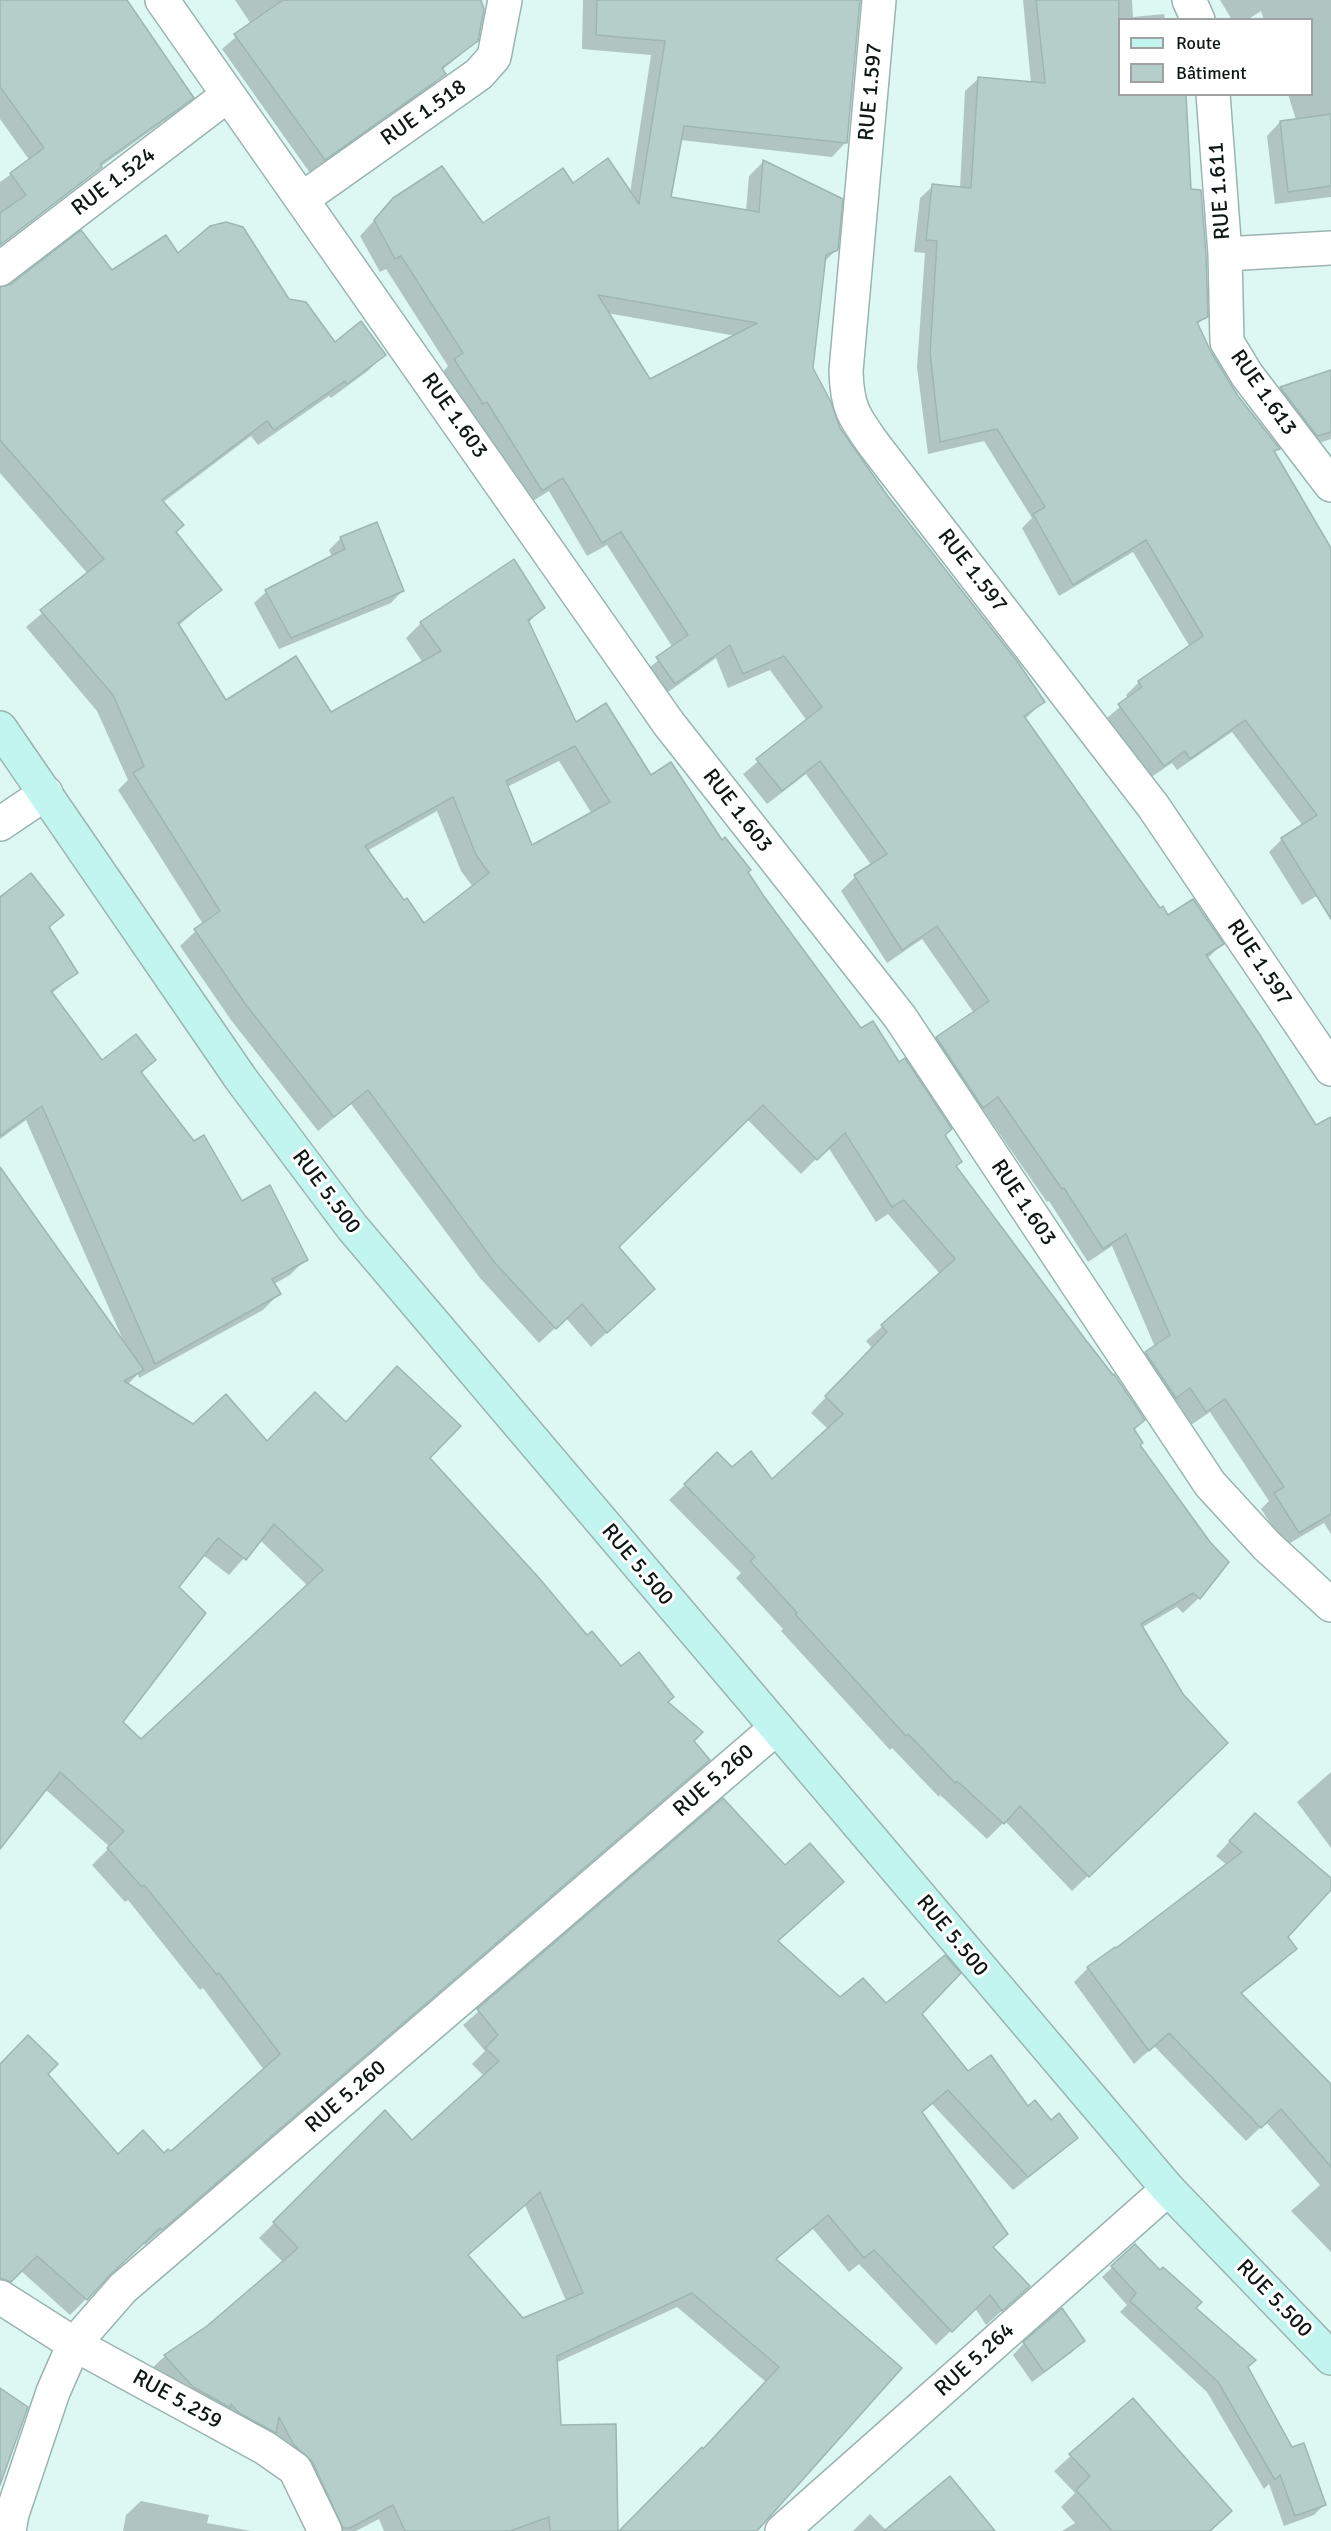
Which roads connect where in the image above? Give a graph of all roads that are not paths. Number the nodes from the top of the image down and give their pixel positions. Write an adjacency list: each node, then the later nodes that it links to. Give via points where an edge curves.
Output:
1 (162, 0): 6 (street, RUE 1.603)
2 (505, 0): 8 (street, RUE 1.518, via 494,57 479,74)
3 (879, 0): 16 (street, RUE 1.597, via 846,371 851,409 875,446 1153,806)
4 (1189, 0): 5 (street)
5 (1197, 18)
6 (228, 95): 8 (street, RUE 1.603); 11 (street, RUE 1.524)
7 (1213, 96): 10 (street, RUE 1.611)
8 (302, 199): 17 (street, RUE 1.603, via 669,724 900,1017 1210,1484 1267,1546)
9 (1331, 248): 10 (street, RUE 1.611)
10 (1225, 254): 12 (street, RUE 1.613, via 1227,342 1247,375)
11 (0, 269)
12 (1331, 485)
13 (0, 728): 14 (main road, RUE 5.500)
14 (46, 793): 15 (street); 18 (main road, RUE 5.500, via 241,1079 352,1227)
15 (0, 824)
16 (1331, 1069)
17 (1331, 1605)
18 (775, 1729): 19 (main road, RUE 5.500); 21 (street, RUE 5.260, via 123,2288)
19 (1168, 2189): 22 (main road, RUE 5.500); 25 (street, RUE 5.264)
20 (0, 2297): 21 (street, RUE 5.259)
21 (74, 2344): 23 (street, RUE 5.260, via 53,2392); 24 (street, RUE 5.259, via 265,2448 295,2469)
22 (1331, 2358)
23 (9, 2531)
24 (325, 2531)
25 (782, 2531)

